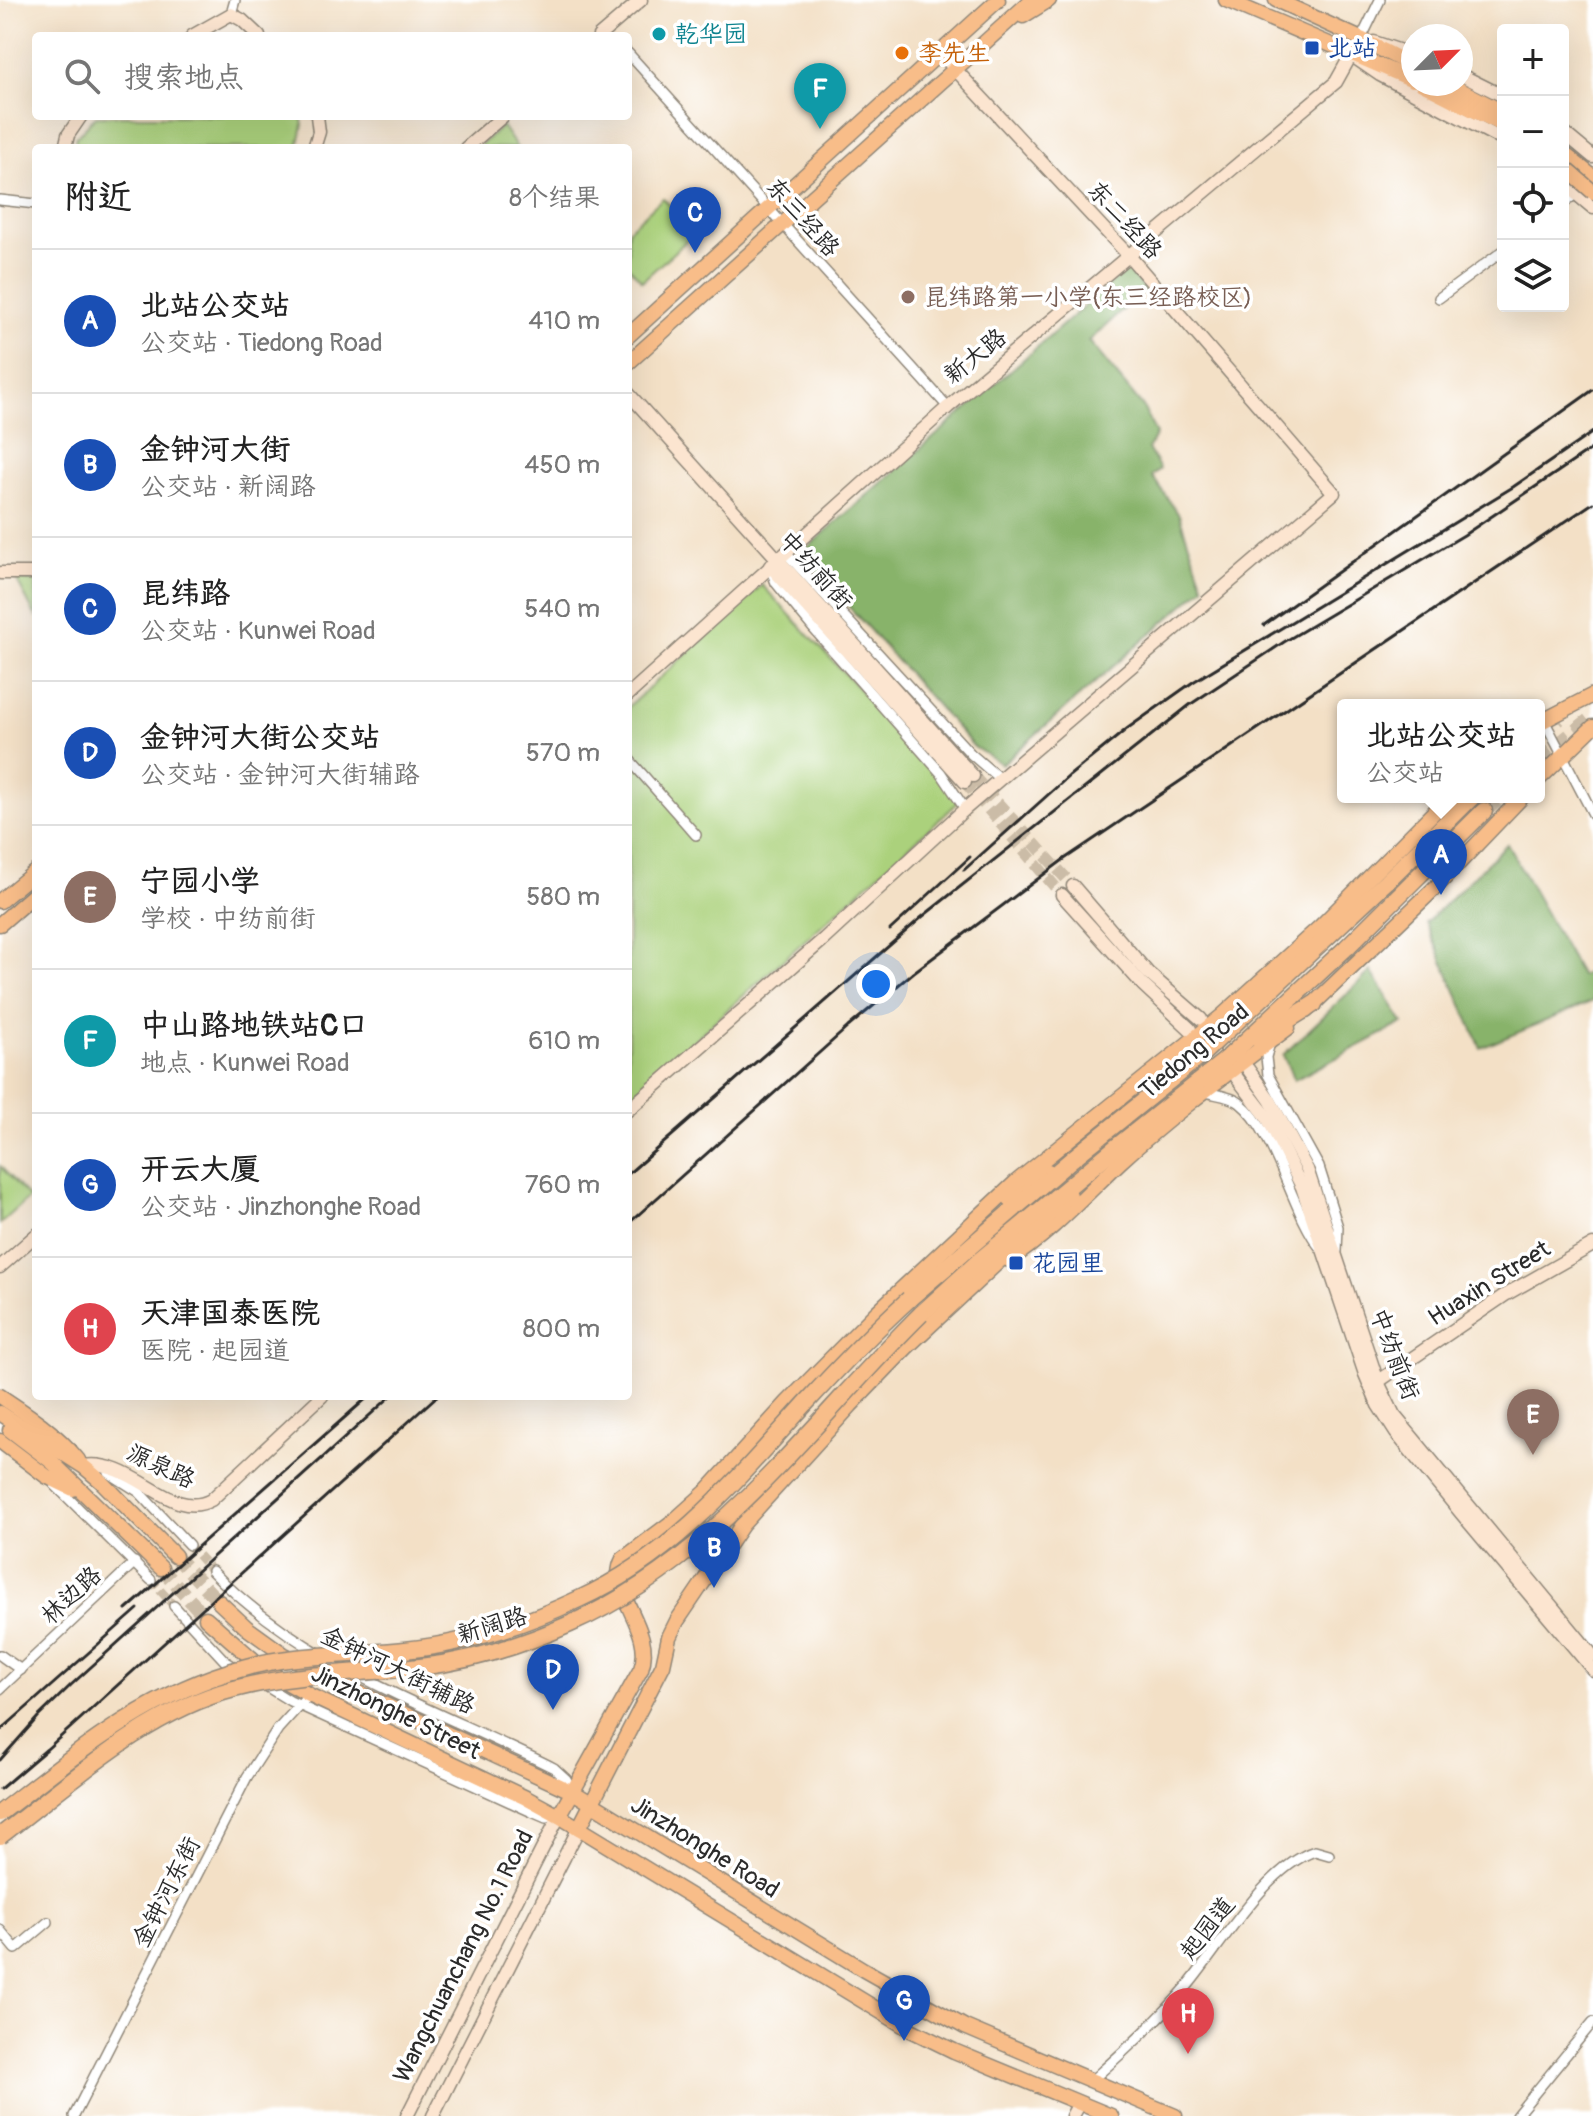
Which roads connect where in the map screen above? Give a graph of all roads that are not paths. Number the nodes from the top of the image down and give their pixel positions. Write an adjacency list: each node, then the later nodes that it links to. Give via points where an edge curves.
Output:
1 (235, 0): 9 (street)
2 (641, 0): 13 (street)
3 (998, 0): 15 (main road)
4 (1032, 0): 10 (main road)
5 (1049, 0): 10 (main road)
6 (1226, 0): 16 (main road)
7 (1276, 0): 14 (main road)
8 (1380, 0): 14 (street)
9 (231, 14): 11 (street); 12 (street)
10 (1004, 25): 20 (main road)
11 (199, 32)
12 (255, 32)
13 (608, 32)
14 (1361, 39): 18 (main road)
15 (941, 54): 20 (street, 东二经路); 47 (main road)
16 (1351, 55): 19 (main road); 31 (street); 50 (street, 新大路, via 1336,82)
17 (632, 57): 47 (street, 东三经路)
18 (1401, 60)
19 (1401, 62)
20 (954, 69): 48 (main road); 50 (street, 东二经路)
21 (1473, 81): 22 (street)
22 (1497, 93)
23 (1446, 96): 29 (main road)
24 (1472, 96): 25 (main road)
25 (1497, 109)
26 (78, 120): 32 (street)
27 (318, 120): 33 (street)
28 (498, 120): 34 (street)
29 (1497, 122)
30 (1569, 136): 35 (street)
31 (1497, 137)
32 (66, 144)
33 (315, 144)
34 (471, 144)
35 (1588, 148): 36 (street)
36 (1593, 157)
37 (1569, 158): 39 (main road)
38 (1565, 168): 41 (main road, bridge)
39 (1593, 178): 42 (street)
40 (1569, 188): 42 (street)
41 (1593, 192)
42 (1576, 193): 43 (street); 46 (street)
43 (1569, 199)
44 (0, 200): 45 (street)
45 (32, 204)
46 (1593, 208)
47 (769, 209): 48 (street, 东三经路); 52 (main road)
48 (782, 224): 53 (main road); 55 (street, 东三经路)
49 (1497, 255): 51 (street)
50 (1130, 257): 55 (street, 新大路); 68 (street, 东二经路, via 1334,493)
51 (1439, 298)
52 (632, 332)
53 (632, 359)
54 (632, 397): 56 (street, 中纺前街)
55 (948, 407): 56 (street, 新大路)
56 (778, 560): 59 (street, 新大路); 67 (street, 中纺前街); 68 (street); 72 (street, via 776,583 941,773)
57 (0, 573): 58 (street)
58 (32, 573)
59 (632, 691)
60 (1593, 695): 61 (main road)
61 (1545, 719)
62 (1545, 727): 64 (street)
63 (1593, 727): 64 (main road)
64 (1562, 755): 66 (main road); 74 (street)
65 (632, 763): 75 (street)
66 (1545, 773)
67 (969, 779)
68 (1000, 779): 72 (street)
69 (1443, 803): 82 (main road)
70 (1466, 803): 87 (highway, Tiedong Road)
71 (1516, 803): 83 (main road)
72 (965, 809): 91 (street)
73 (1484, 811): 88 (highway, Tiedong Road)
74 (1593, 814)
75 (696, 835)
76 (32, 874): 80 (main road)
77 (1073, 886): 84 (street, via 1148,973)
78 (1062, 895): 85 (street)
79 (32, 896): 81 (main road)
80 (0, 901)
81 (0, 924)
82 (1284, 959): 87 (main road); 94 (main road, via 1183,1049 1016,1182)
83 (1314, 1004): 86 (main road); 88 (highway)
84 (1201, 1019)
85 (1190, 1029)
86 (1270, 1041): 90 (main road); 97 (street, via 1268,1075 1319,1167 1338,1227)
87 (1213, 1044): 93 (highway, Tiedong Road)
88 (1223, 1062): 92 (highway, Tiedong Road)
89 (1242, 1073): 97 (street, 中纺前街, via 1270,1100 1296,1146)
90 (1205, 1092): 97 (street, via 1239,1102 1250,1114 1303,1222); 99 (main road, via 1038,1238)
91 (632, 1104)
92 (1115, 1148): 99 (main road); 101 (highway, Tiedong Road)
93 (1072, 1159): 94 (main road); 100 (highway, Tiedong Road)
94 (967, 1229): 125 (main road, via 866,1323 706,1492 623,1559 619,1577 643,1635 645,1657)
95 (32, 1239): 98 (street)
96 (1593, 1245): 102 (street, Huaxin Street, via 1505,1295)
97 (1331, 1252): 102 (street, 中纺前街)
98 (0, 1267)
99 (981, 1278): 127 (main road, via 906,1348 742,1525 677,1621 663,1665)
100 (909, 1299): 128 (highway, 新阔路, bridge, via 709,1510 628,1573 582,1598 489,1635 407,1650 281,1660 209,1678 112,1728)
101 (921, 1314): 131 (highway, 新阔路, bridge, via 714,1531 620,1598 571,1624 464,1660 286,1678 186,1705 127,1740)
102 (1374, 1384): 119 (street, 中纺前街, via 1406,1432); 121 (street, via 1396,1433)
103 (0, 1396): 109 (main road, via 52,1433)
104 (318, 1400): 109 (street, 源泉路, via 198,1507 162,1495 115,1468)
105 (0, 1413): 108 (main road)
106 (0, 1422): 108 (main road)
107 (0, 1441): 108 (main road)
108 (52, 1463): 109 (main road); 112 (street); 114 (main road)
109 (83, 1466): 110 (street, via 112,1474 139,1492); 111 (main road)
110 (189, 1545)
111 (175, 1556)
112 (135, 1562): 114 (street); 120 (street, 林边路)
113 (212, 1571): 125 (street, 金钟河大街辅路, via 239,1600 295,1640 375,1684 554,1768)
114 (156, 1574)
115 (219, 1602): 124 (main road, Jinzhonghe Road, via 283,1654)
116 (174, 1606): 123 (street, via 225,1661)
117 (206, 1618): 123 (main road, Jinzhonghe Street)
118 (0, 1655): 120 (street)
119 (1593, 1656)
120 (21, 1670): 122 (street, 林边路)
121 (1593, 1670)
122 (0, 1689)
123 (304, 1701): 126 (main road, Jinzhonghe Street); 129 (street, via 532,1812); 138 (street, 金钟河东街, via 247,1777)
124 (538, 1774): 125 (main road, Jinzhonghe Road); 126 (main road, via 543,1790)
125 (573, 1792): 127 (main road, Jinzhonghe Road); 129 (main road)
126 (526, 1798): 129 (main road, Jinzhonghe Street)
127 (592, 1803): 130 (main road); 136 (main road, Jinzhonghe Road, via 898,1990 965,2027)
128 (0, 1813)
129 (559, 1816): 130 (main road, Jinzhonghe Street); 139 (street, Wangchuanchang No.1 Road)
130 (579, 1828): 137 (main road, Jinzhonghe Road, via 911,2030); 140 (street, Wangchuanchang No.1 Road)
131 (0, 1836)
132 (1329, 1855): 136 (street, 起园道, via 1315,1851 1294,1861 1249,1907 1186,1988)
133 (48, 1922): 134 (street, via 16,1949)
134 (0, 1930)
135 (1593, 2022): 143 (street)
136 (1091, 2081): 142 (main road, Jinzhonghe Road)
137 (1076, 2109): 141 (main road, Jinzhonghe Road)
138 (74, 2116)
139 (407, 2116)
140 (433, 2116)
141 (1111, 2116)
142 (1175, 2116)
143 (1516, 2116)

